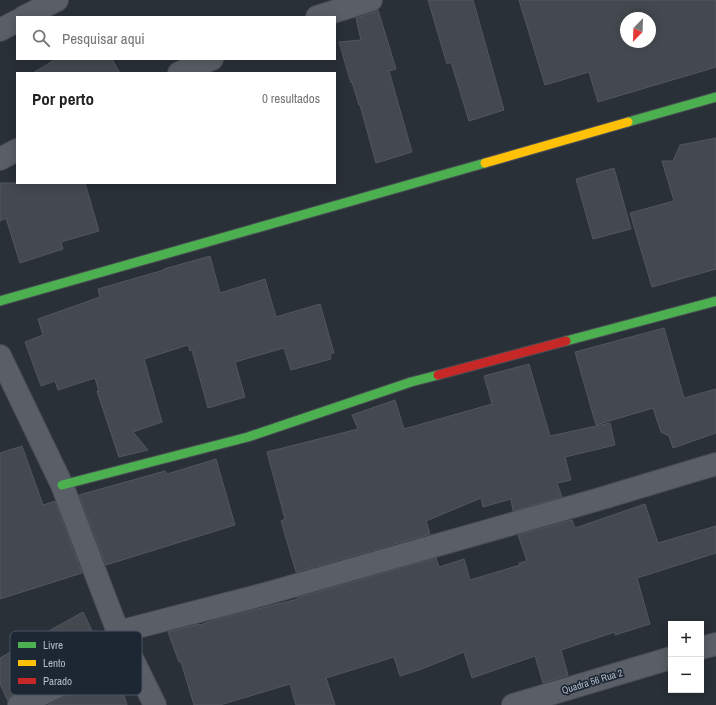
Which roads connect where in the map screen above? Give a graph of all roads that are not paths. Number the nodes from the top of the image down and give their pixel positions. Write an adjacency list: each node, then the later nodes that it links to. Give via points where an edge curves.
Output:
1 (57, 0): 3 (street)
2 (371, 0): 4 (street)
3 (26, 16)
4 (320, 16)
5 (16, 22): 6 (street)
6 (0, 30)
7 (210, 60): 8 (street)
8 (181, 72)
9 (716, 97): 12 (street)
10 (16, 151): 11 (street)
11 (0, 159)
12 (0, 301)
13 (716, 301): 16 (street, via 411,382 248,437)
14 (0, 356): 16 (street)
15 (716, 464): 18 (street, via 264,594)
16 (62, 485): 17 (street)
17 (118, 631)
18 (122, 631)
19 (716, 644): 20 (street)
20 (704, 647)
21 (668, 659): 26 (street, Quadra 56 Rua 2)
22 (142, 678): 25 (street)
23 (40, 695): 24 (street)
24 (19, 705)
25 (155, 705)
26 (513, 705)

